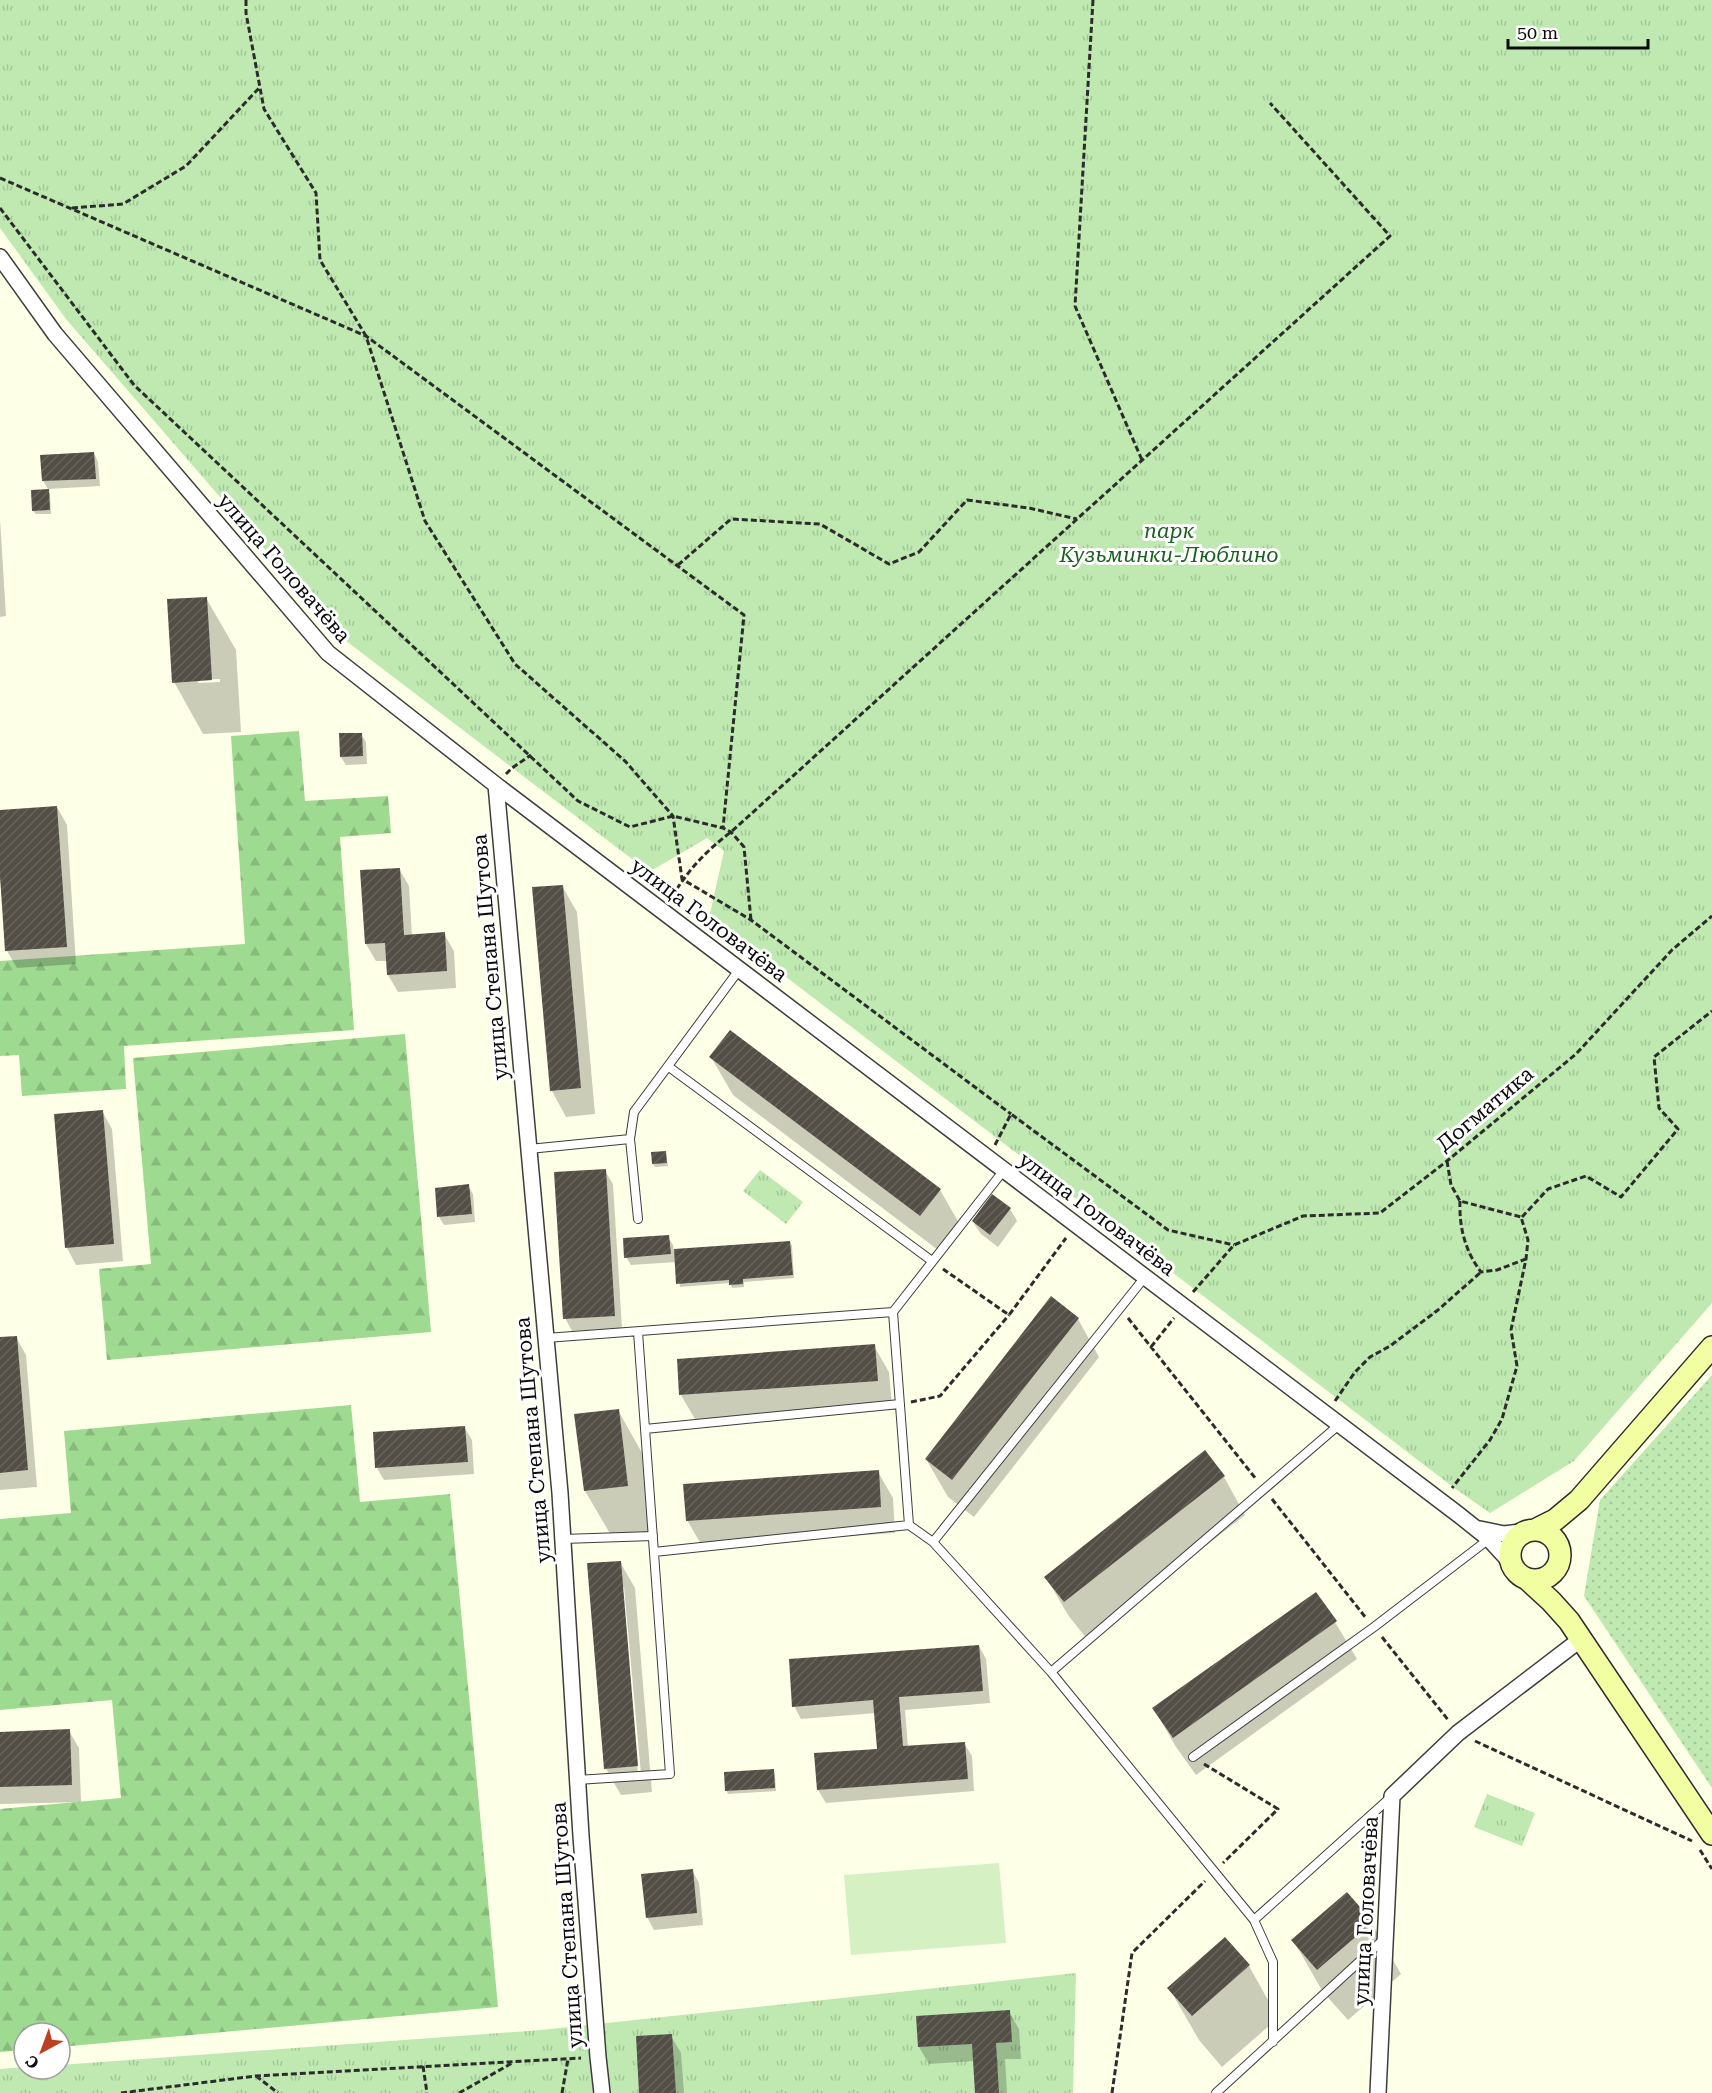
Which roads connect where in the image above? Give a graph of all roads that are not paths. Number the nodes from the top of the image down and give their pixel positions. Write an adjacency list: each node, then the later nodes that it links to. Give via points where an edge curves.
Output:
1 (0, 257): 2 (street, улица Головачёва, via 55,334 328,653)
2 (496, 785): 3 (street, улица Головачёва); 6 (street, улица Степана Шутова)
3 (739, 970): 4 (lane); 7 (street, улица Головачёва)
4 (669, 1066): 5 (lane, via 634,1112); 9 (lane)
5 (630, 1138): 6 (lane); 8 (lane)
6 (529, 1149): 13 (street, улица Степана Шутова)
7 (1004, 1170): 9 (lane); 10 (street, улица Головачёва)
8 (638, 1219)
9 (932, 1261): 11 (lane)
10 (1145, 1277): 16 (street, улица Головачёва, via 1180,1312); 24 (lane)
11 (893, 1312): 12 (lane); 15 (lane)
12 (638, 1332): 13 (lane); 17 (lane)
13 (546, 1338): 23 (street, улица Степана Шутова)
14 (1712, 1347): 18 (street)
15 (900, 1404): 17 (lane); 19 (lane)
16 (1340, 1424): 21 (street, улица Головачёва); 31 (lane)
17 (645, 1429): 22 (lane)
18 (1579, 1500): 20 (street, via 1555,1520); 26 (street, via 1566,1526)
19 (909, 1525): 24 (lane); 25 (lane)
20 (1532, 1531): 21 (street, улица Головачёва); 26 (street, via 1550,1535 1556,1541); 27 (street, via 1521,1534 1511,1547)
21 (1483, 1534): 27 (street, улица Головачёва); 32 (lane, via 1374,1627)
22 (653, 1536): 23 (lane); 25 (lane)
23 (562, 1539): 33 (street, улица Степана Шутова)
24 (933, 1542): 31 (lane)
25 (654, 1552): 33 (lane, via 670,1774)
26 (1560, 1560): 28 (street, via 1550,1576); 29 (street, via 1560,1598)
27 (1511, 1563): 28 (street)
28 (1527, 1579): 29 (street)
29 (1569, 1621): 30 (street)
30 (1581, 1640): 34 (street, улица Головачёва, via 1458,1733); 35 (street)
31 (1051, 1672): 36 (lane)
32 (1193, 1757)
33 (577, 1780): 39 (street, улица Степана Шутова)
34 (1392, 1796): 36 (lane); 37 (street, улица Головачёва)
35 (1712, 1834)
36 (1254, 1920): 38 (lane, via 1273,1962)
37 (1386, 1938): 38 (lane); 41 (street, улица Головачёва)
38 (1273, 2042): 40 (lane)
39 (602, 2093)
40 (1216, 2093)
41 (1378, 2093)

